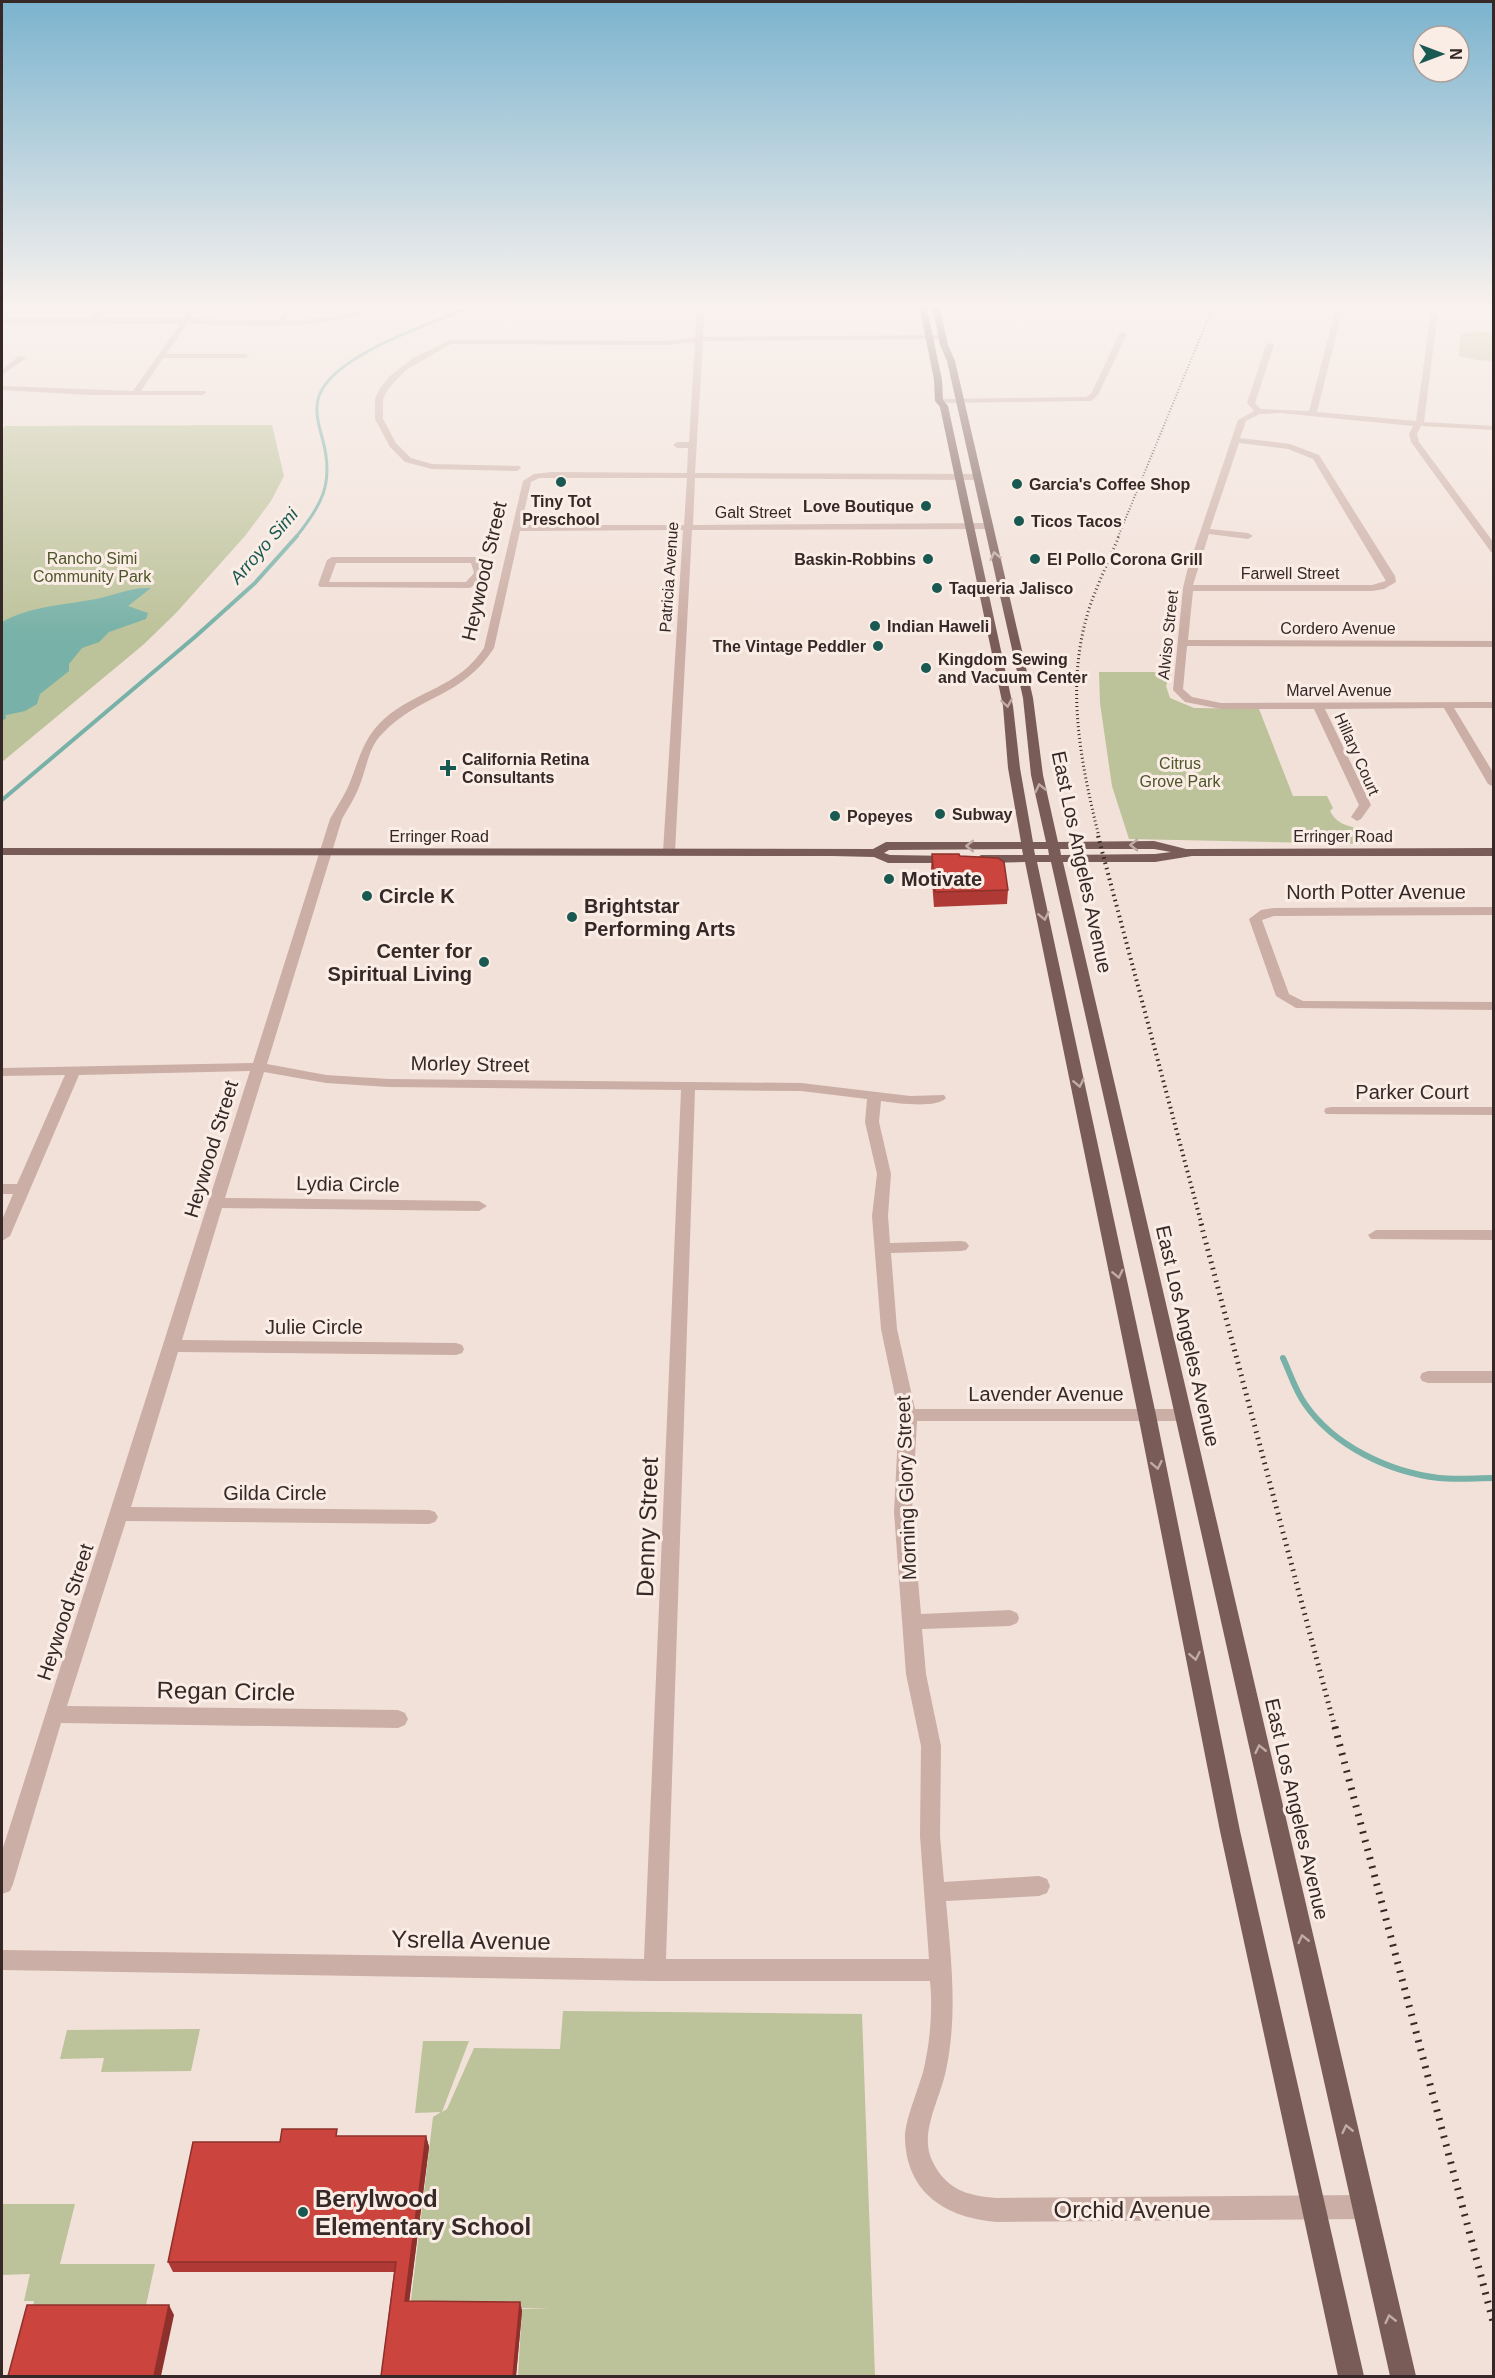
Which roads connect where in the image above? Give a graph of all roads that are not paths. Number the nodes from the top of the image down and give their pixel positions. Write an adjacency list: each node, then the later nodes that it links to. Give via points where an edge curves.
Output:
1 (379, 415): 13 (street, via 391,444 413,463)
2 (695, 415): 12 (street, Patricia Avenue)
3 (946, 415): 15 (main road)
4 (962, 415): 16 (main road, East Los Angeles Avenue)
5 (1253, 415): 10 (street, Alviso Street, via 1242,420)
6 (1322, 415): 8 (street)
7 (1420, 415): 8 (street)
8 (1419, 424): 9 (street); 23 (street, via 1413,434 1415,442)
9 (1494, 428)
10 (1236, 440): 21 (street, Alviso Street); 25 (street, Farwell Street, via 1290,447 1316,457 1390,576 1390,582 1372,588)
11 (677, 445): 12 (street)
12 (693, 445): 14 (street, Patricia Avenue)
13 (517, 468)
14 (691, 476): 15 (street); 19 (street, Heywood Street, via 536,472 527,481); 20 (street, Patricia Avenue)
15 (958, 476): 16 (street); 17 (main road)
16 (976, 477): 18 (main road, East Los Angeles Avenue)
17 (970, 526): 18 (street, Galt Street); 20 (street, Galt Street); 37 (main road, one-way to 37, via 1008,706)
18 (989, 526): 38 (main road, East Los Angeles Avenue, one-way to 18, via 1037,775 1028,698)
19 (517, 528): 20 (street, Galt Street); 24 (street, Heywood Street)
20 (686, 528): 36 (street, Patricia Avenue)
21 (1205, 531): 22 (street); 25 (street, Alviso Street)
22 (1248, 536)
23 (1494, 550)
24 (493, 573): 24 (street, via 469,585 323,585 332,560 475,560); 35 (street, Heywood Street, via 489,648 484,659 461,680 403,710 376,732)
25 (1188, 588): 26 (street, Alviso Street)
26 (1182, 643): 27 (street, Cordero Avenue); 28 (street, Alviso Street, via 1178,690)
27 (1494, 644)
28 (1186, 698): 29 (street, Marvel Avenue, via 1221,706)
29 (1317, 704): 30 (street, Marvel Avenue); 33 (street, Hillary Court, via 1365,805)
30 (1447, 705): 31 (street, Marvel Avenue); 32 (street)
31 (1494, 705)
32 (1494, 784)
33 (1357, 817)
34 (2, 852): 35 (main road, Erringer Road)
35 (325, 852): 36 (main road, Erringer Road); 42 (street, Heywood Street)
36 (669, 852): 37 (main road, Erringer Road, via 876,853 888,859)
37 (1029, 852): 38 (main road, Erringer Road); 64 (main road, one-way to 64)
38 (1054, 852): 39 (main road, Erringer Road, via 1155,858 1192,852); 65 (main road, East Los Angeles Avenue)
39 (1494, 852)
40 (1494, 911): 41 (street, North Potter Avenue, via 1274,912 1255,919 1283,996 1291,1001 1312,1006)
41 (1494, 1006)
42 (259, 1067): 44 (street, Morley Street); 45 (street, Morley Street, via 389,1083); 52 (street, Heywood Street)
43 (2, 1072): 44 (street, Morley Street)
44 (73, 1072): 51 (street)
45 (688, 1086): 46 (street, Morley Street, via 801,1087); 76 (street, Denny Street)
46 (873, 1095): 47 (street, Morley Street, via 910,1100); 58 (street, Morning Glory Street, via 872,1122 884,1174)
47 (939, 1098)
48 (1331, 1111): 49 (street, Parker Court)
49 (1494, 1111)
50 (2, 1189): 51 (street)
51 (22, 1189): 56 (street)
52 (216, 1203): 53 (street, Lydia Circle); 59 (street, Heywood Street)
53 (479, 1206)
54 (1376, 1235): 55 (street)
55 (1494, 1235)
56 (2, 1236)
57 (961, 1246): 58 (street)
58 (882, 1248): 63 (street, Morning Glory Street, via 889,1329)
59 (171, 1346): 60 (street, Julie Circle); 66 (street, Heywood Street)
60 (456, 1349)
61 (1428, 1377): 62 (street)
62 (1494, 1377)
63 (908, 1415): 64 (street, Lavender Avenue); 69 (street, Morning Glory Street, via 903,1512)
64 (1147, 1415): 65 (street, Lavender Avenue); 80 (main road, one-way to 80, via 1230,1831)
65 (1183, 1415): 79 (main road, East Los Angeles Avenue, one-way to 65)
66 (119, 1514): 67 (street, Gilda Circle); 70 (street, Heywood Street)
67 (429, 1517)
68 (1010, 1618): 69 (street)
69 (911, 1622): 74 (street, Morning Glory Street, via 916,1674 931,1746 930,1836)
70 (54, 1714): 71 (street, Regan Circle); 72 (street, Heywood Street)
71 (398, 1719)
72 (2, 1884)
73 (1039, 1886): 74 (street)
74 (935, 1892): 77 (street, Morning Glory Street)
75 (2, 1960): 76 (street, Ysrella Avenue)
76 (655, 1970): 77 (street, Ysrella Avenue)
77 (940, 1970): 78 (street, Morning Glory Street, via 941,2029 935,2070 916,2137)
78 (920, 2162): 80 (street, Orchid Avenue, via 949,2199 972,2208)
79 (1365, 2207): 80 (street, Orchid Avenue); 82 (main road, East Los Angeles Avenue, one-way to 79)
80 (1313, 2208): 81 (main road)
81 (1351, 2376)
82 (1404, 2376)

